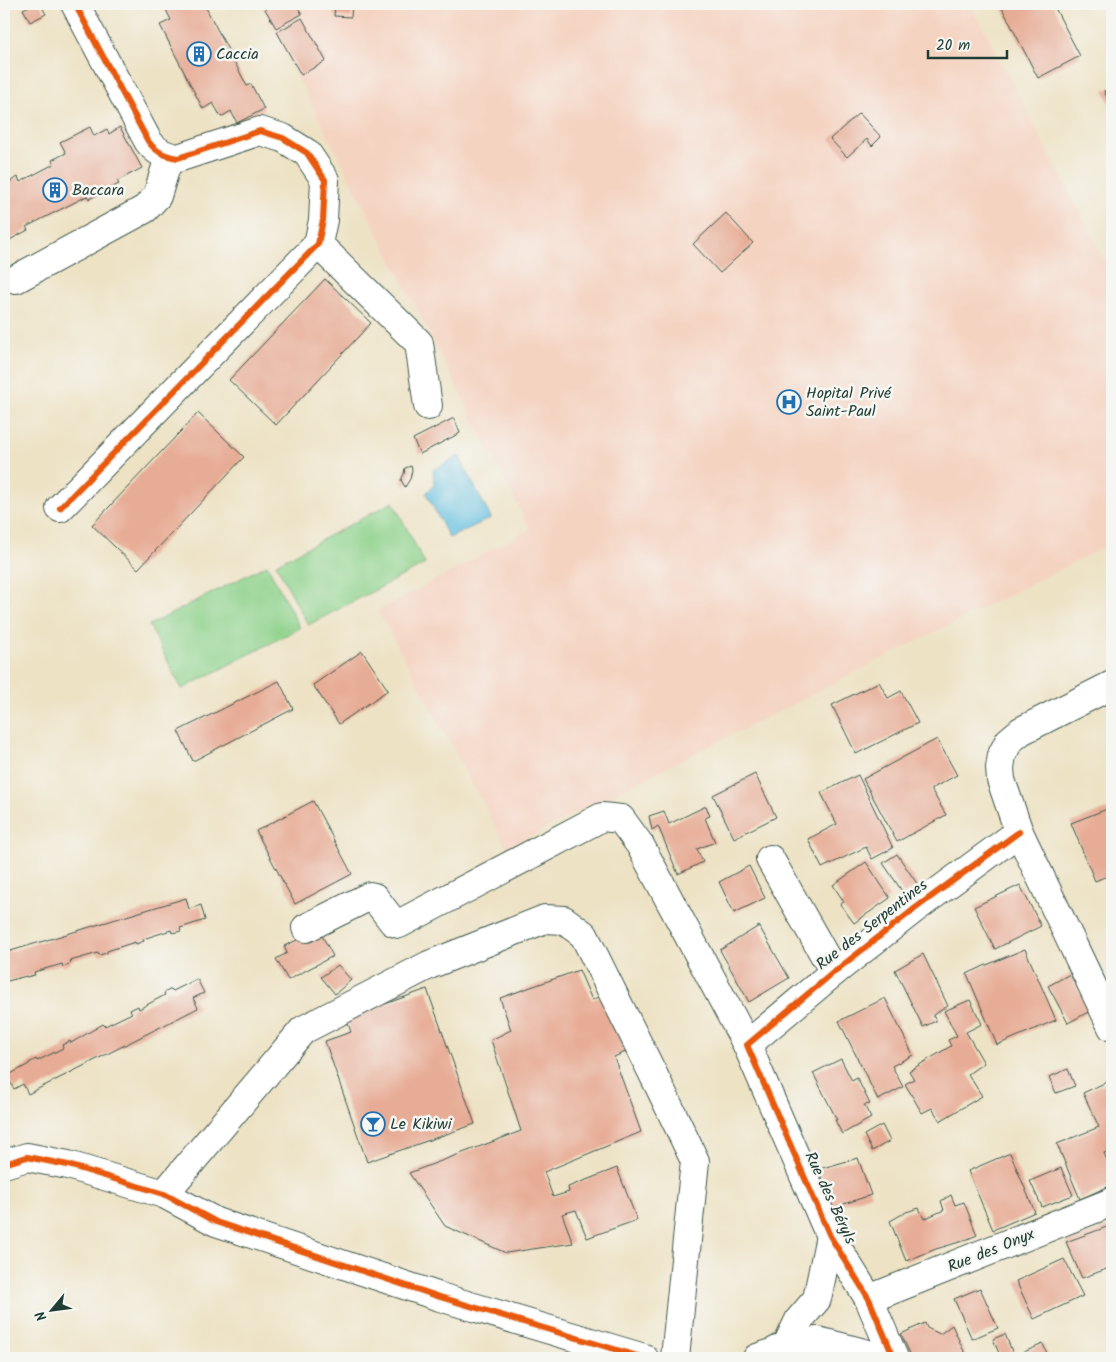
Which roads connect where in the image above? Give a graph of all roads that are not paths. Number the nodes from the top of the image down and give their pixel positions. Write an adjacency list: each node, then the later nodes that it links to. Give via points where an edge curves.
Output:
1 (80, 5): 2 (street, via 148,141 153,148)
2 (169, 157): 3 (street, via 178,158 260,131 284,138 307,153 325,180); 4 (street, via 157,196 145,209)
3 (318, 244): 5 (street, via 419,343); 6 (street)
4 (16, 279)
5 (428, 406)
6 (60, 508)
7 (1112, 685): 8 (street, via 1021,731 1009,742 1002,755 1001,780)
8 (1019, 832): 11 (street, Rue des Serpentines); 12 (street)
9 (770, 859): 11 (street)
10 (306, 928): 13 (street, Rue des Béryls, via 370,896 393,922 399,924 602,817 620,819 640,845)
11 (834, 972): 13 (street, Rue des Serpentines)
12 (1112, 1027)
13 (747, 1045): 17 (street, Rue des Béryls)
14 (4, 1164): 15 (street, via 27,1157)
15 (164, 1194): 20 (street, via 216,1222 440,1297); 21 (street, via 303,1030 429,966 545,918 564,920 584,935 695,1161)
16 (1112, 1202): 18 (street, Rue des Onyx)
17 (830, 1236): 18 (street, Rue des Béryls); 19 (street, via 816,1299 799,1320)
18 (869, 1300): 24 (street, Rue des Béryls)
19 (787, 1345): 22 (street); 23 (street, via 818,1341)
20 (644, 1358)
21 (675, 1358)
22 (757, 1358)
23 (884, 1358)
24 (894, 1358)

